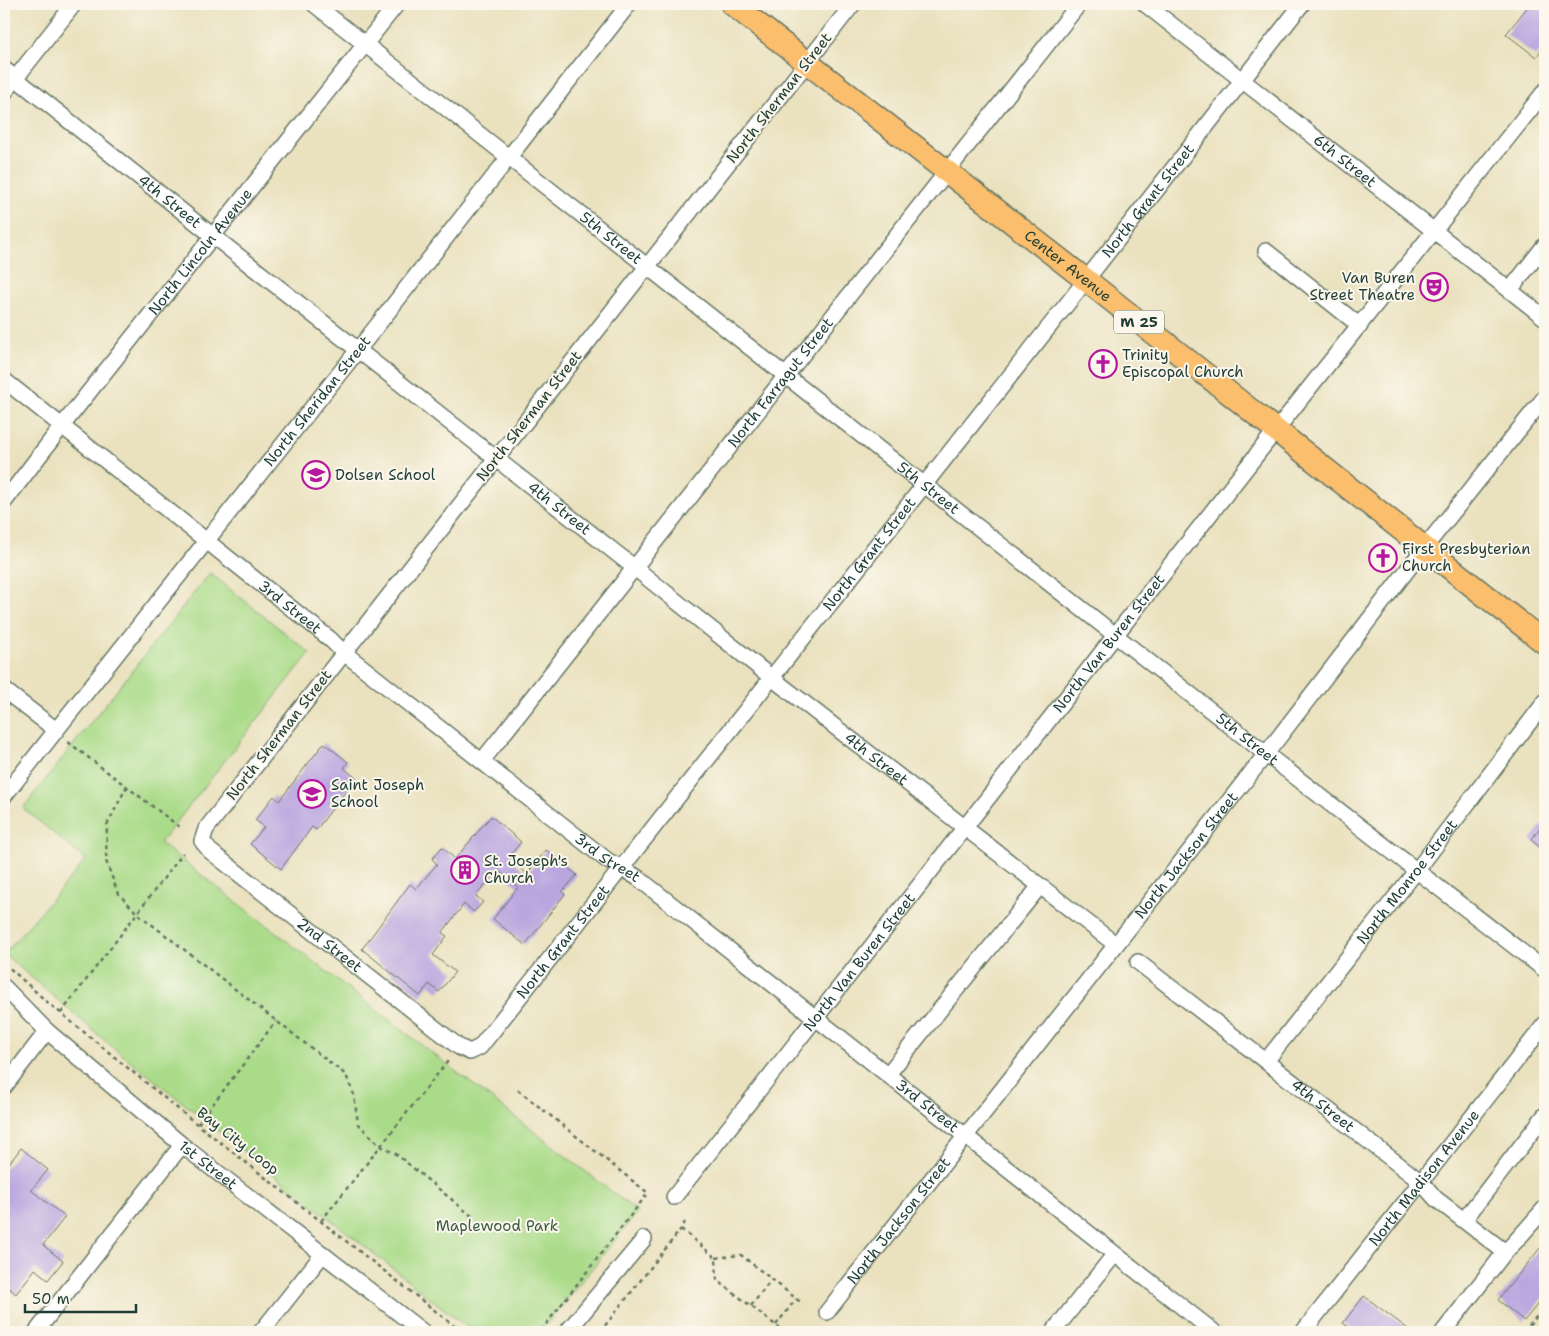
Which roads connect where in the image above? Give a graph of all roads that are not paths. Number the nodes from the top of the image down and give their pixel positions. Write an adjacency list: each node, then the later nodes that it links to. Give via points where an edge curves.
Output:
1 (74, 4): 12 (street)
2 (314, 4): 10 (street, 5th Street)
3 (397, 4): 10 (street, North Lincoln Avenue)
4 (629, 4): 16 (street, North Sheridan Street)
5 (732, 4): 11 (highway, Center Avenue / M 25)
6 (853, 4): 11 (street, North Sherman Street)
7 (1079, 4): 17 (street, North Farragut Street)
8 (1145, 4): 13 (street, 6th Street)
9 (1302, 4): 13 (street, North Grant Street)
10 (365, 45): 16 (street, 5th Street); 19 (street, North Lincoln Avenue)
11 (806, 63): 17 (highway, Center Avenue / M 25); 22 (street, North Sherman Street)
12 (10, 73): 15 (street); 19 (street, 4th Street)
13 (1242, 79): 18 (street, 6th Street); 23 (street, North Grant Street)
14 (1545, 92): 18 (street, North Van Buren Street)
15 (4, 93)
16 (508, 158): 22 (street, 5th Street); 27 (street, North Sheridan Street)
17 (947, 171): 23 (highway, Center Avenue / M 25); 28 (street, North Farragut Street)
18 (1435, 231): 24 (street, 6th Street); 26 (street, North Van Buren Street)
19 (212, 236): 27 (street, 4th Street); 31 (street, North Lincoln Avenue)
20 (1545, 245): 24 (street)
21 (1266, 251): 26 (street)
22 (647, 267): 28 (street, 5th Street); 33 (street, North Sherman Street)
23 (1086, 280): 32 (highway, Center Avenue / M 25); 34 (street, North Grant Street)
24 (1510, 290): 25 (street, 6th Street)
25 (1545, 318)
26 (1360, 326): 32 (street, North Van Buren Street)
27 (358, 350): 33 (street, 4th Street); 36 (street, North Sheridan Street)
28 (786, 374): 34 (street, 5th Street); 38 (street, North Farragut Street)
29 (4, 380): 31 (street, 3rd Street)
30 (1545, 397): 37 (street, North Jackson Street)
31 (62, 426): 35 (street, North Lincoln Avenue); 36 (street, 3rd Street)
32 (1276, 430): 37 (highway, Center Avenue / M 25); 39 (street, North Van Buren Street)
33 (495, 458): 38 (street, 4th Street); 41 (street, North Sherman Street)
34 (924, 483): 39 (street, 5th Street); 42 (street, North Grant Street)
35 (4, 502)
36 (206, 540): 41 (street, 3rd Street); 45 (street, North Sheridan Street)
37 (1425, 547): 40 (highway, Center Avenue / M 25); 46 (street, North Jackson Street)
38 (635, 568): 42 (street, 4th Street); 47 (street, North Farragut Street)
39 (1116, 635): 46 (street, 5th Street); 49 (street, North Van Buren Street)
40 (1545, 643)
41 (343, 652): 47 (street, 3rd Street); 50 (street, North Sherman Street)
42 (772, 678): 49 (street, 4th Street); 51 (street, North Grant Street)
43 (4, 690): 45 (street)
44 (1545, 702): 52 (street, North Monroe Street)
45 (56, 730): 48 (street, North Sheridan Street)
46 (1266, 754): 52 (street, 5th Street); 54 (street, North Jackson Street)
47 (482, 761): 51 (street, 3rd Street, via 608,861)
48 (4, 796)
49 (965, 827): 53 (street, 4th Street); 58 (street, North Van Buren Street)
50 (206, 829): 61 (street, 2nd Street, via 202,841 210,851)
51 (622, 868): 58 (street, 3rd Street); 61 (street, North Grant Street, via 480,1047)
52 (1417, 870): 56 (street, 5th Street); 62 (street, North Monroe Street)
53 (1040, 886): 54 (street, 4th Street); 63 (street)
54 (1115, 944): 67 (street, North Jackson Street)
55 (1138, 962): 62 (street, 4th Street)
56 (1545, 970)
57 (4, 988): 60 (street, 1st Street)
58 (816, 1018): 63 (street, 3rd Street); 70 (street, North Van Buren Street)
59 (1545, 1024): 69 (street, North Madison Avenue)
60 (47, 1031): 64 (street); 68 (street, 1st Street)
61 (470, 1052)
62 (1266, 1061): 69 (street, 4th Street)
63 (888, 1074): 67 (street, 3rd Street)
64 (4, 1086)
65 (1545, 1115): 66 (street)
66 (1540, 1134): 72 (street)
67 (966, 1135): 76 (street, 3rd Street); 77 (street, North Jackson Street)
68 (182, 1145): 75 (street, 1st Street); 78 (street)
69 (1421, 1182): 72 (street, 4th Street, via 1436,1199); 84 (street, North Madison Avenue)
70 (674, 1197)
71 (1545, 1208): 74 (street)
72 (1464, 1220): 74 (street, 4th Street)
73 (644, 1239): 81 (street)
74 (1505, 1252): 85 (street)
75 (323, 1254): 79 (street); 80 (street, 1st Street)
76 (1114, 1255): 82 (street); 83 (street, 3rd Street)
77 (828, 1312)
78 (36, 1332)
79 (261, 1332)
80 (423, 1332)
81 (567, 1332)
82 (1053, 1332)
83 (1214, 1332)
84 (1303, 1332)
85 (1443, 1332)

